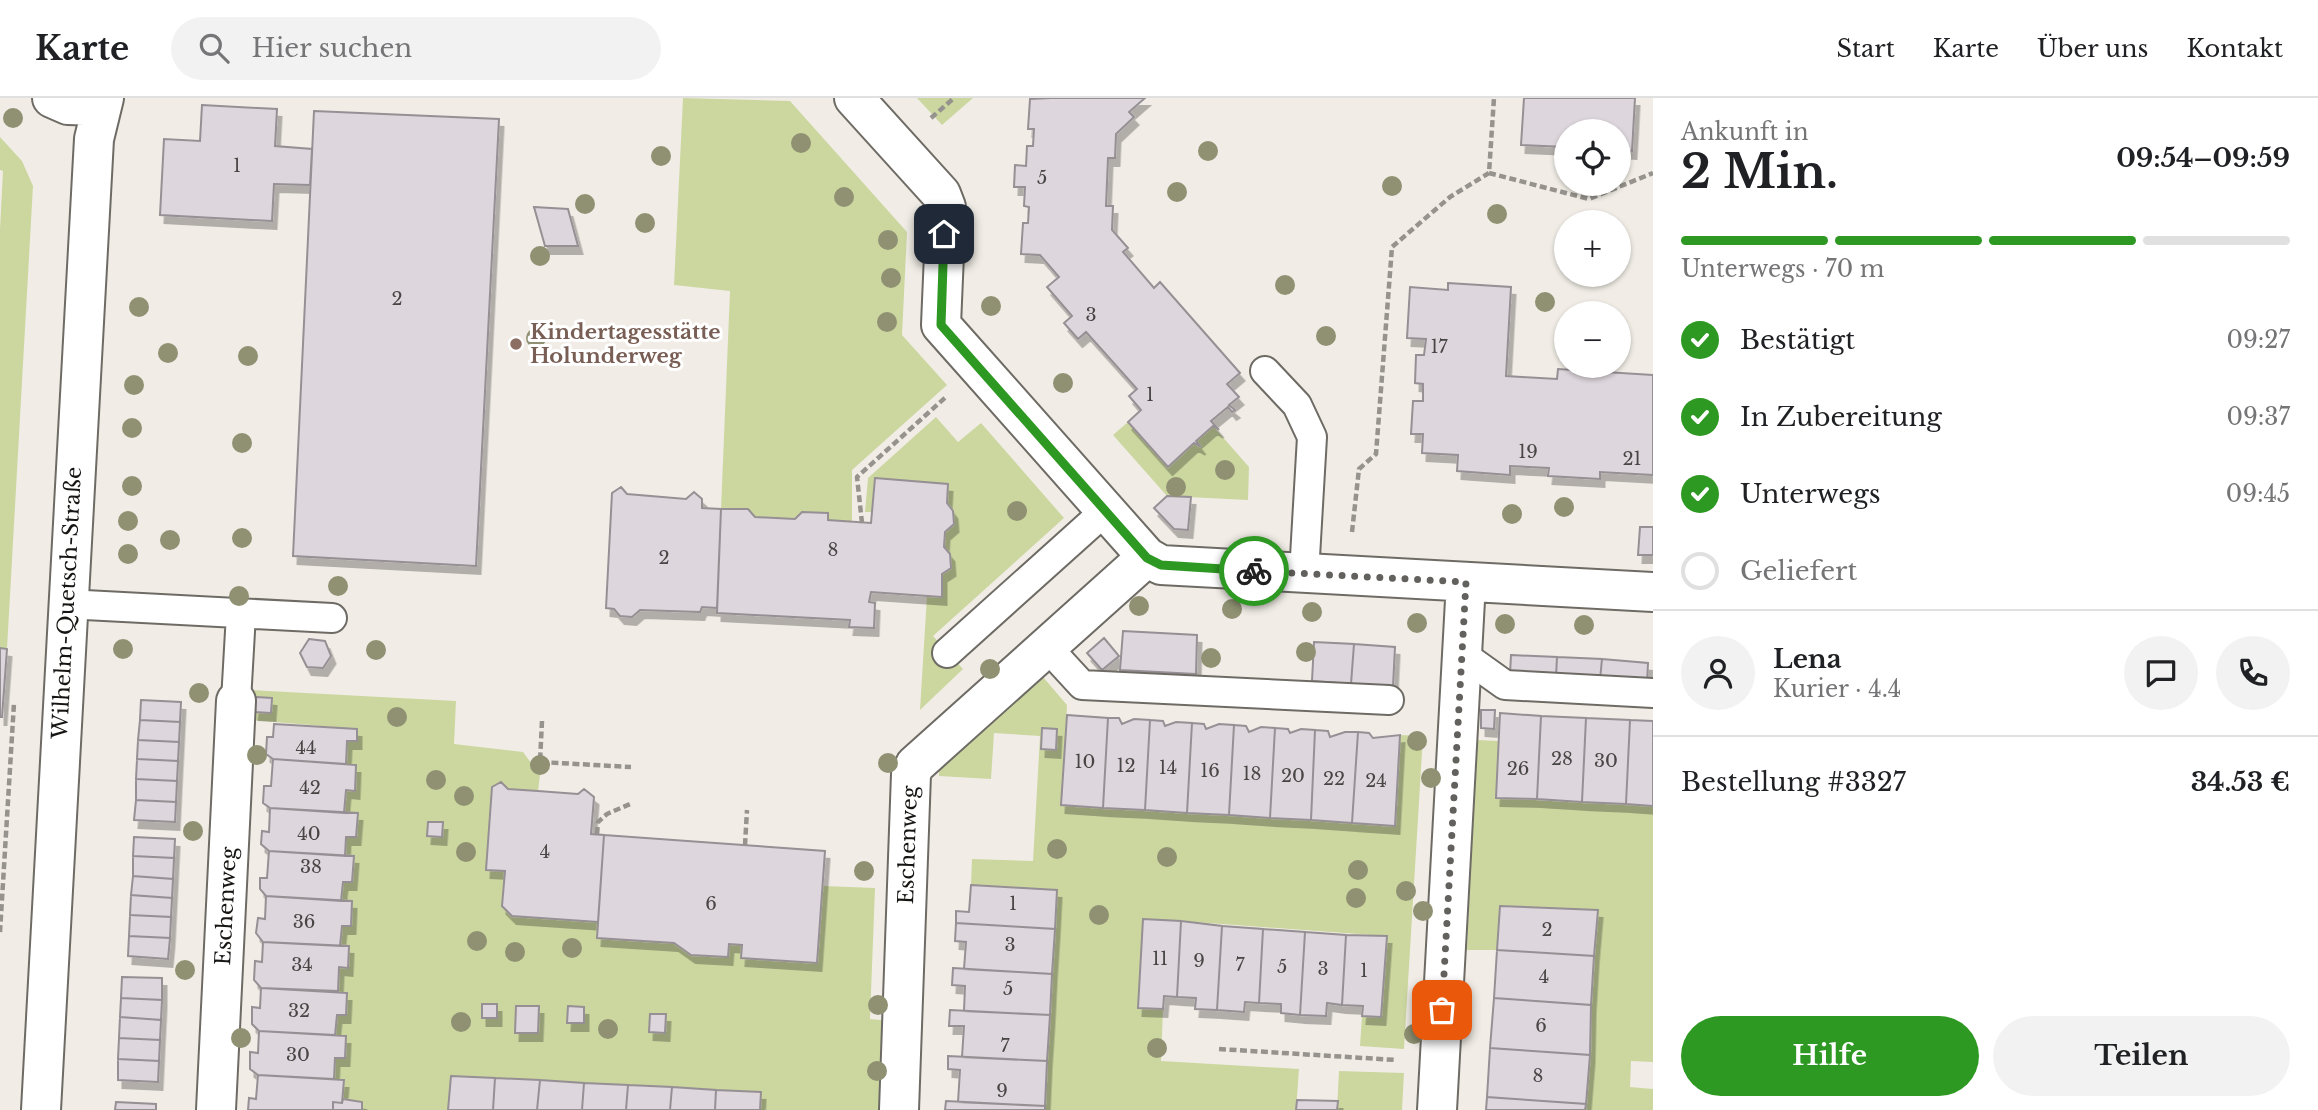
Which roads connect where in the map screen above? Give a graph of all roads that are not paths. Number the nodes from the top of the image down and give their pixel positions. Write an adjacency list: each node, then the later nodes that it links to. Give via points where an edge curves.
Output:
1 (52, 98): 3 (street, via 68,105)
2 (855, 98): 5 (street, via 941,194 946,207 941,325)
3 (103, 102): 10 (street, Wilhelm-Quetsch-Straße, via 94,139)
4 (1265, 371): 7 (lane, via 1297,405 1312,437)
5 (1105, 511): 6 (street); 14 (lane)
6 (1147, 558): 7 (street, via 1161,565); 13 (street, Eschenweg)
7 (1304, 574): 8 (street)
8 (1466, 582): 9 (street); 15 (street)
9 (1653, 592)
10 (66, 604): 11 (lane); 19 (street, Wilhelm-Quetsch-Straße)
11 (241, 614): 12 (lane); 18 (lane)
12 (332, 618)
13 (1046, 647): 17 (lane, via 1082,685); 21 (street, Eschenweg, via 915,765 911,774)
14 (947, 653)
15 (1463, 655): 16 (lane, via 1505,685); 22 (street)
16 (1653, 693)
17 (1389, 700)
18 (236, 701): 20 (street, Eschenweg)
19 (41, 1110)
20 (216, 1110)
21 (899, 1110)
22 (1437, 1110)

